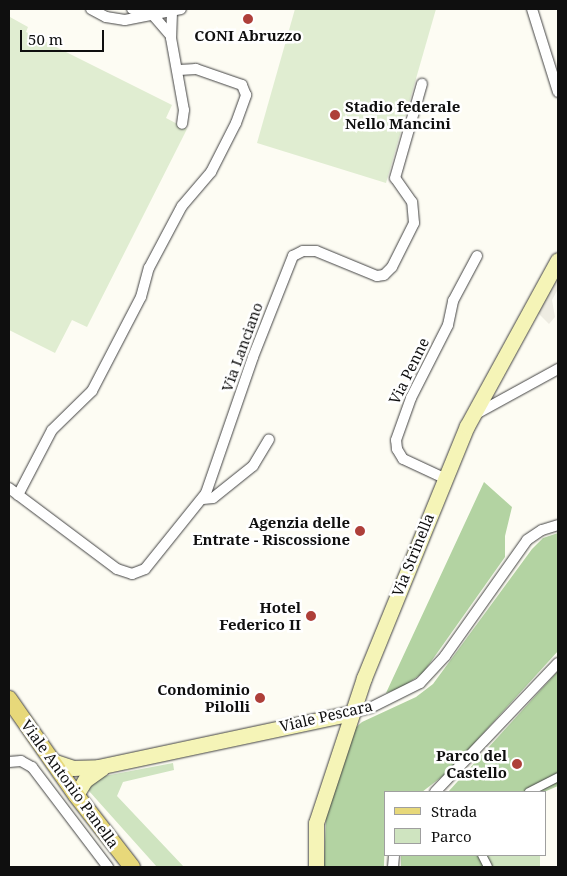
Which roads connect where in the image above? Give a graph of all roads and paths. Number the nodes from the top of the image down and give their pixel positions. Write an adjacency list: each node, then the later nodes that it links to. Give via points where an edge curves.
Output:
1 (132, 9): 5 (street)
2 (532, 9): 9 (street)
3 (93, 10): 5 (street, via 120,20)
4 (176, 10): 5 (street); 6 (street)
5 (154, 16): 6 (street)
6 (171, 38): 7 (street)
7 (178, 70): 10 (street, via 184,110); 18 (street, via 196,69 240,84 246,96 225,149 211,172 182,206 149,268 145,286 92,391 52,430)
8 (422, 84): 19 (street, Via Lanciano, via 395,176 413,205 415,218 410,234 390,270 381,276 312,250 300,251 291,258)
9 (558, 92)
10 (182, 124)
11 (477, 256): 16 (street, Via Penne, via 452,301 448,327 411,398 396,440 403,459)
12 (558, 260): 14 (main road, Via Strinella)
13 (558, 369): 14 (street)
14 (492, 397): 16 (main road, Via Strinella, via 471,418)
15 (270, 439): 19 (street, via 253,466 213,498)
16 (444, 478): 23 (main road, Via Strinella)
17 (9, 488): 18 (street, Via Lanciano)
18 (18, 495): 19 (street, Via Lanciano, via 117,569 132,574 150,564 166,539)
19 (203, 499)
20 (558, 524): 23 (street, Viale Pescara, via 527,540 445,656 420,683 370,708)
21 (558, 663): 28 (street)
22 (9, 699): 24 (main road, Viale Antonio Panella)
23 (351, 713): 26 (main road, Viale Pescara); 33 (main road, Via Strinella, via 316,823)
24 (52, 761): 26 (main road, Viale Pescara, via 78,768); 30 (main road, Viale Antonio Panella)
25 (9, 762): 31 (street, via 22,761 32,767)
26 (108, 766): 30 (main road, Viale Pescara, via 84,780)
27 (558, 777): 29 (street)
28 (436, 791)
29 (531, 791)
30 (76, 795): 32 (main road, Viale Antonio Panella)
31 (108, 867)
32 (132, 867)
33 (316, 867)

